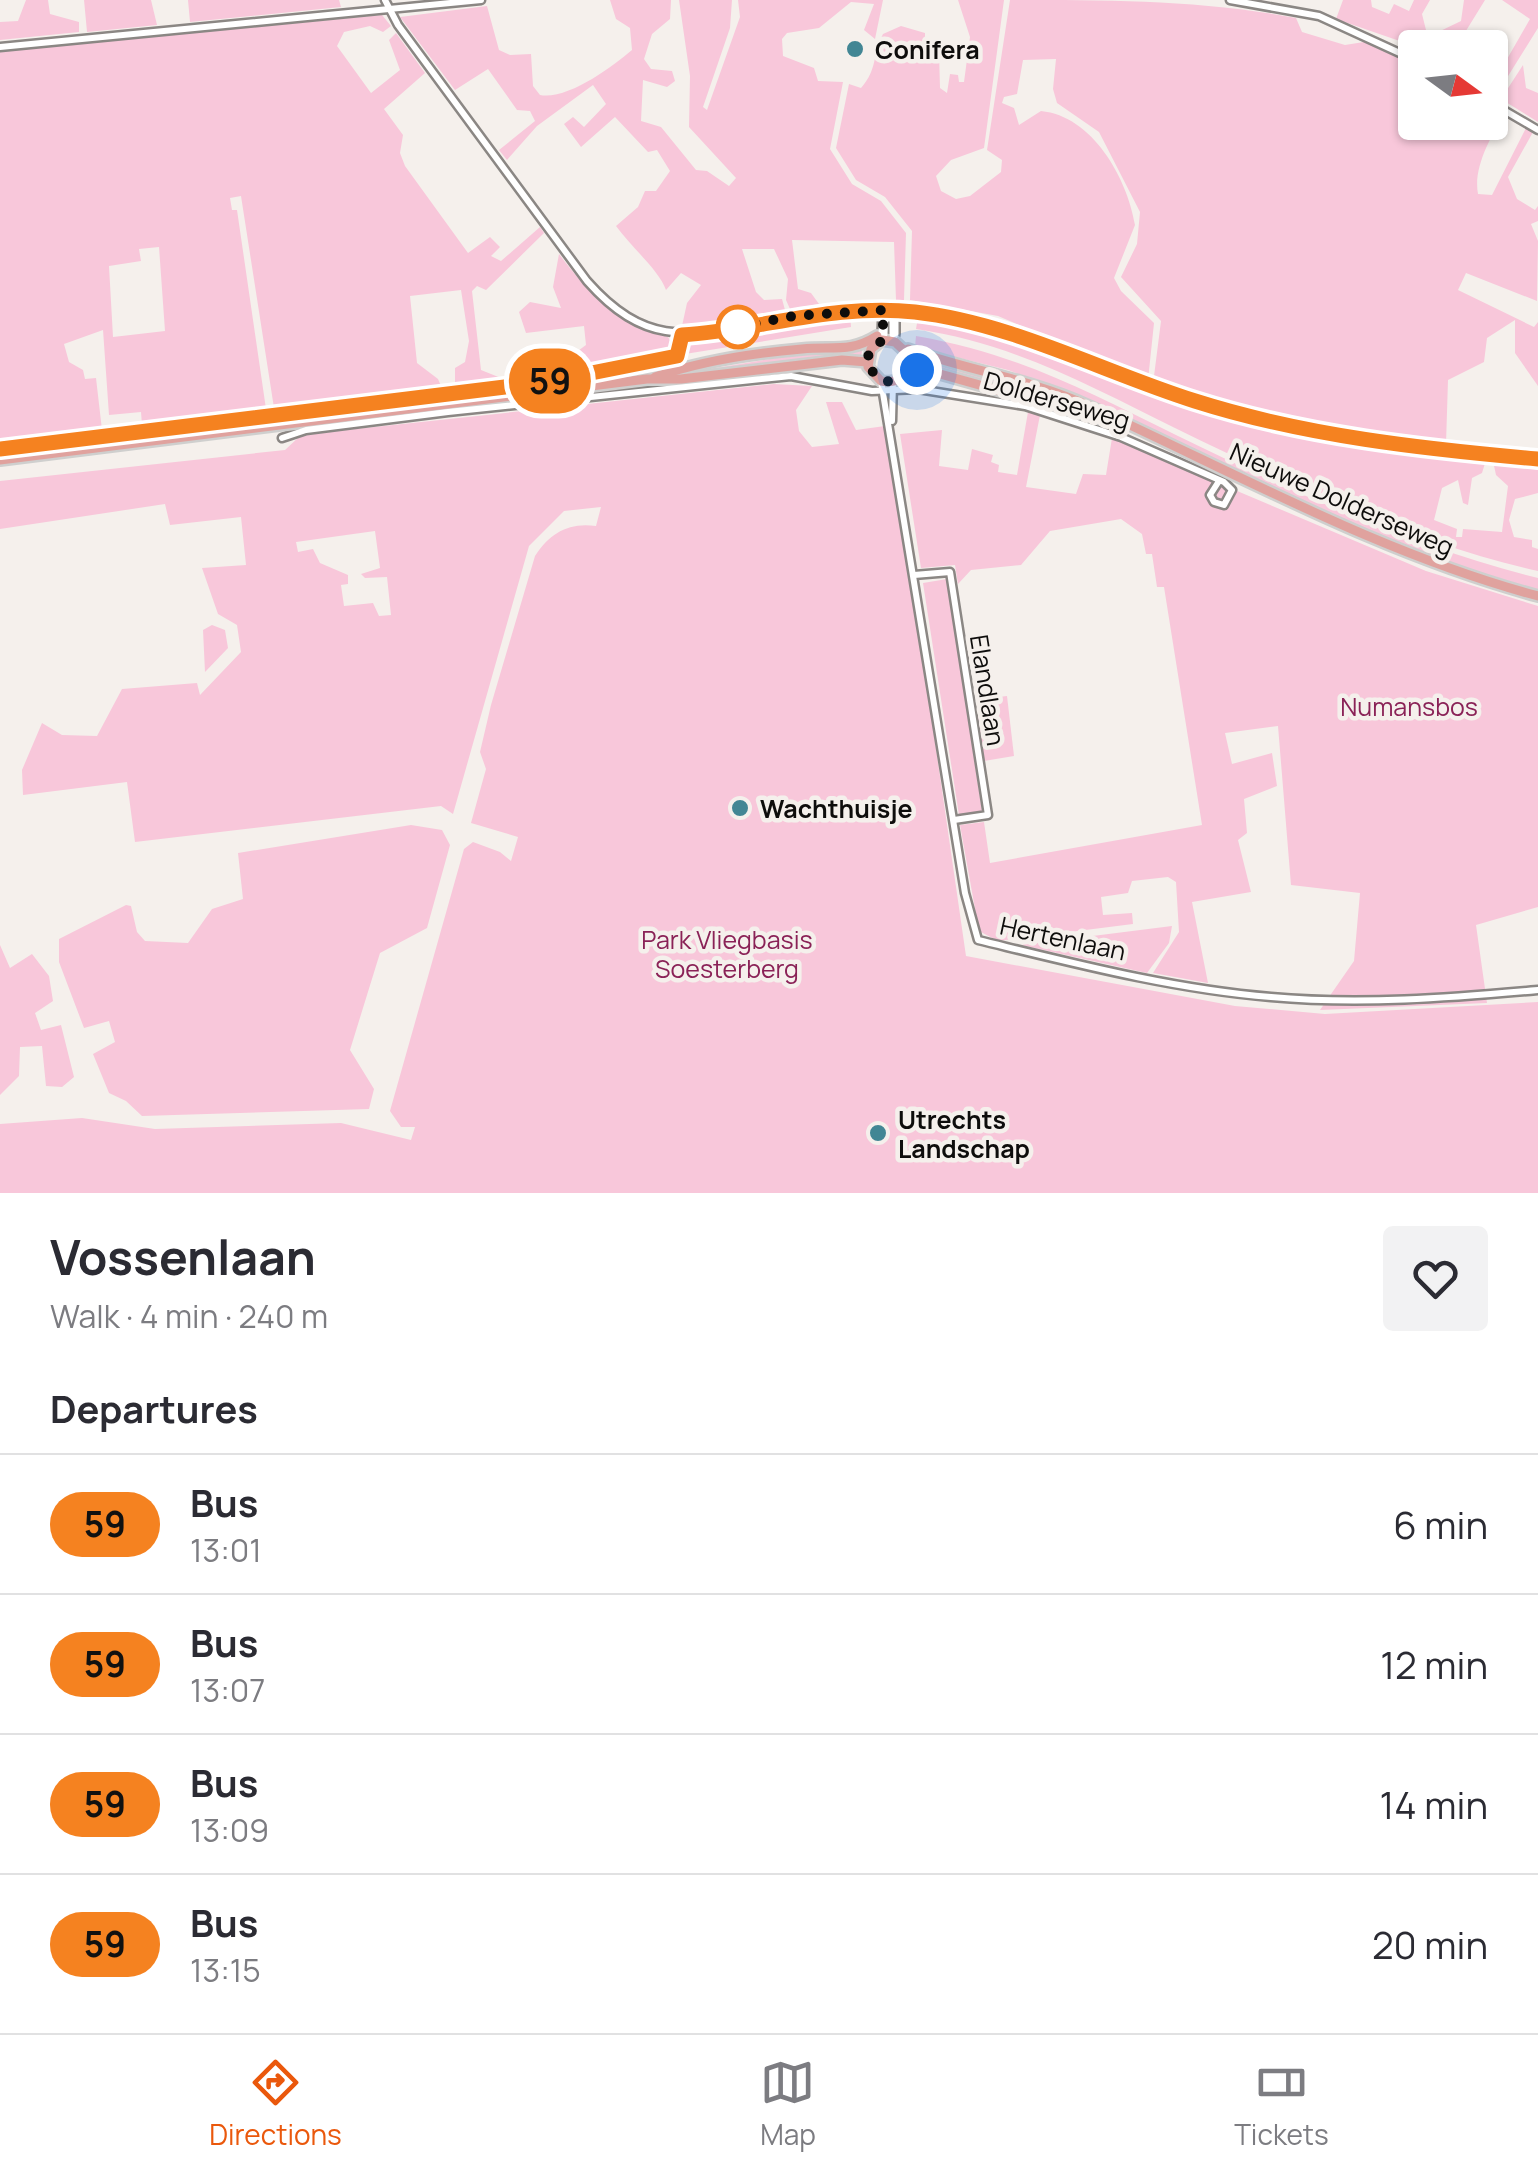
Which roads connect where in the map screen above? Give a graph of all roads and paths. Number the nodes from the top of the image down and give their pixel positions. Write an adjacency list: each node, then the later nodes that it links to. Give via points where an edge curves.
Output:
1 (385, 0): 4 (street)
2 (481, 0): 4 (street)
3 (1230, 0): 6 (street, via 1320,16)
4 (388, 10): 5 (street); 10 (street, via 594,290 644,328)
5 (0, 47)
6 (1398, 52)
7 (1508, 112): 8 (street)
8 (1538, 130)
9 (889, 311): 10 (street, Dolderseweg, via 794,316); 11 (main road); 19 (main road, Dolderseweg, via 964,321 1197,402 1293,426)
10 (682, 335): 18 (street, Dolderseweg, via 677,356 546,382)
11 (886, 336): 12 (main road); 13 (main road, via 871,349); 14 (main road, via 860,348 803,348)
12 (908, 352): 15 (main road, via 904,370); 16 (main road, Nieuwe Dolderseweg, via 1027,381)
13 (868, 364): 14 (main road); 15 (main road)
14 (647, 379): 20 (main road)
15 (888, 385): 16 (main road, Nieuwe Dolderseweg, via 917,370); 17 (street, Dolderseweg, via 791,376 448,412); 21 (street, Dolderseweg, via 1025,406 1121,436); 22 (street, Hertenlaan)
16 (1134, 429): 23 (main road, Nieuwe Dolderseweg, via 1369,536)
17 (282, 438)
18 (0, 449)
19 (1538, 459)
20 (0, 460)
21 (1220, 481)
22 (914, 576): 24 (street, Hertenlaan); 24 (street, Elandlaan, via 950,572 988,815)
23 (1538, 596)
24 (954, 820): 25 (street, Hertenlaan, via 978,940 1274,998 1422,999)
25 (1538, 990)

